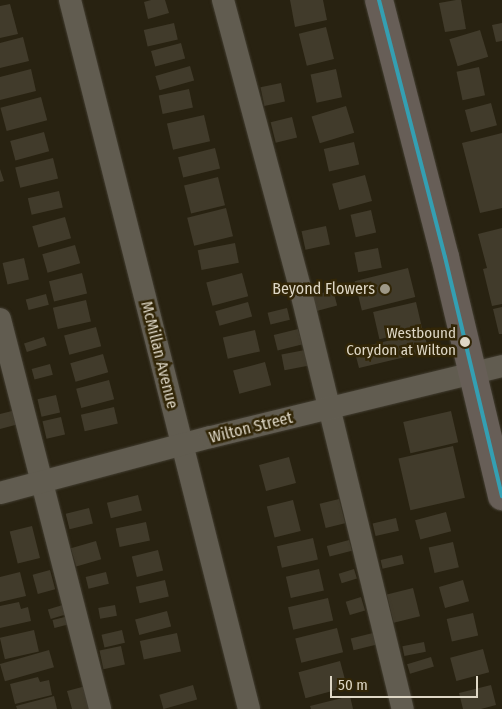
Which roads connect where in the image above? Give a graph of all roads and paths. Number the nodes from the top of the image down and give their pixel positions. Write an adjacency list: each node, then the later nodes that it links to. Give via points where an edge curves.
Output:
1 (70, 0): 8 (street, McMillan Avenue)
2 (223, 0): 7 (street)
3 (379, 0): 6 (main road)
4 (0, 319): 9 (street)
5 (502, 366): 6 (street, Wilton Street)
6 (473, 374): 7 (street, Wilton Street); 11 (main road)
7 (329, 408): 8 (street, Wilton Street); 14 (street)
8 (182, 446): 9 (street, Wilton Street); 13 (street, McMillan Avenue)
9 (41, 482): 10 (street, Wilton Street); 12 (street)
10 (0, 493)
11 (502, 496)
12 (100, 709)
13 (249, 709)
14 (403, 709)

